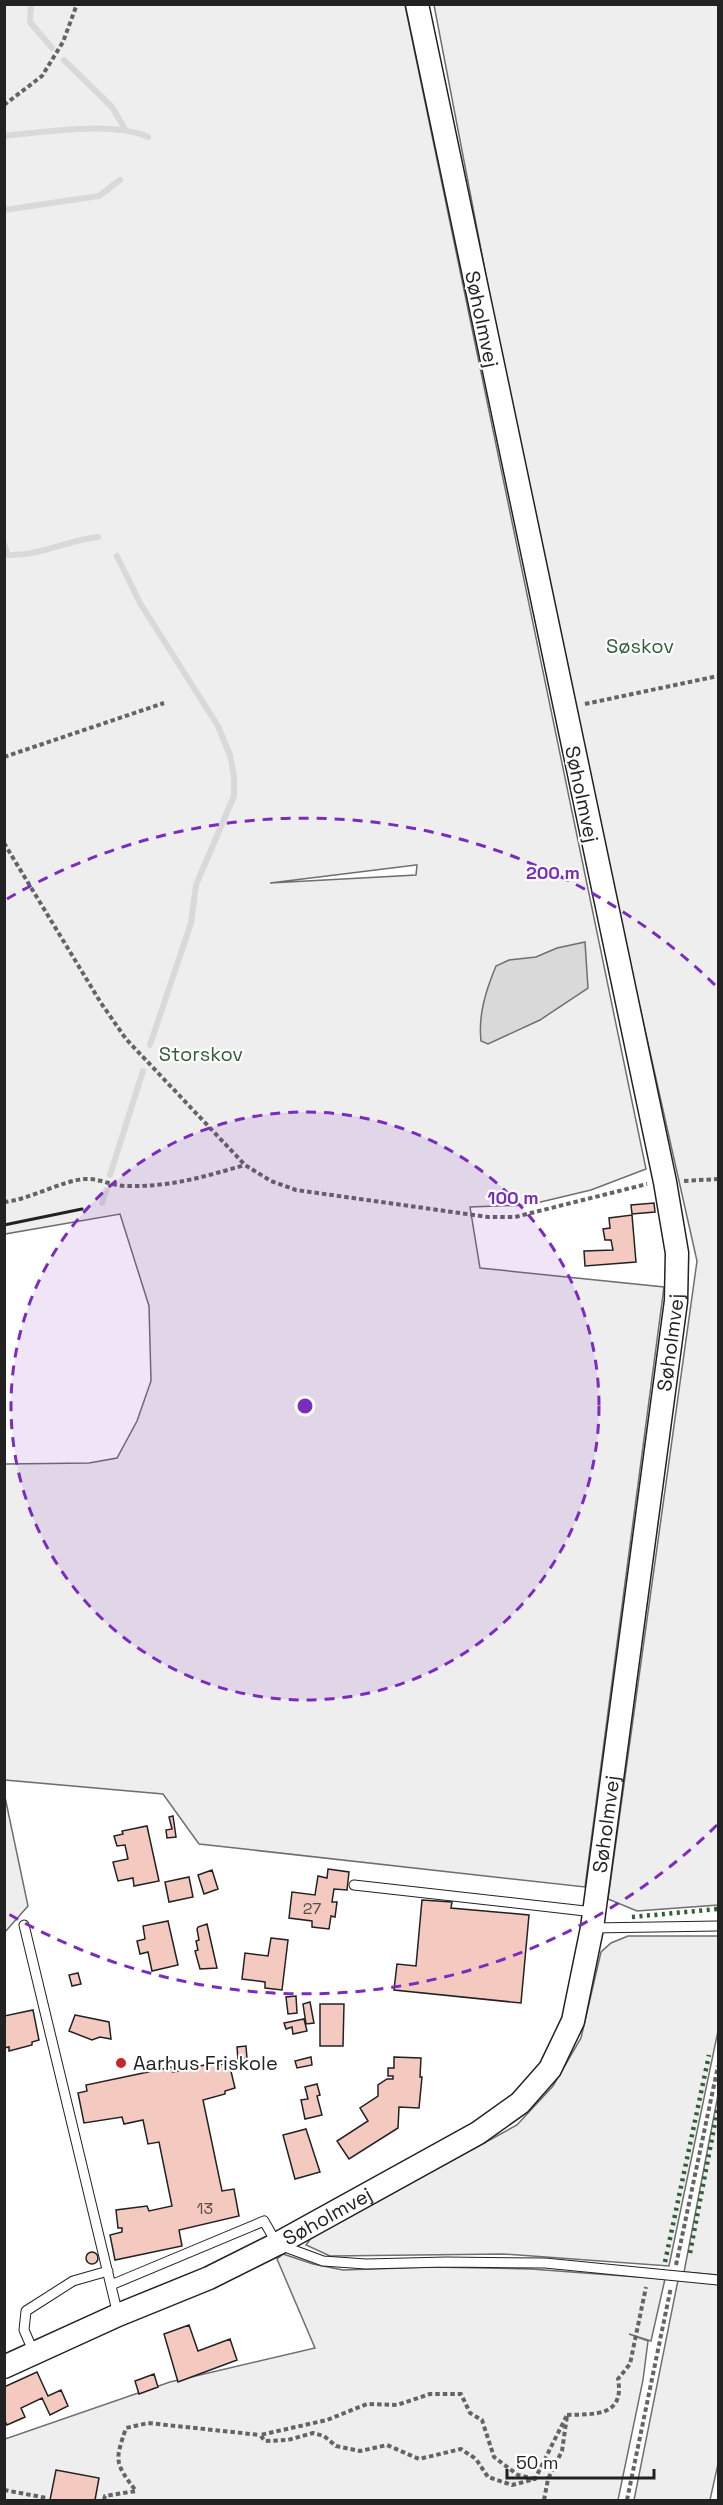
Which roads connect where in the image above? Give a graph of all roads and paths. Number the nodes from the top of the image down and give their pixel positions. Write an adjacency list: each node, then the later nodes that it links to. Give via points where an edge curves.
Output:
1 (76, 4): 3 (path, via 63,42 42,76)
2 (417, 4): 6 (street, Søholmvej)
3 (4, 105)
4 (718, 676): 6 (path)
5 (164, 703): 7 (path)
6 (564, 708): 11 (street, Søholmvej)
7 (4, 757)
8 (4, 843): 9 (path, via 126,1039)
9 (245, 1165): 11 (path, via 296,1190 488,1217 515,1217 634,1186); 12 (path, via 157,1186 123,1186 84,1179)
10 (718, 1179): 11 (path)
11 (665, 1182): 14 (street, Søholmvej, via 677,1253 676,1301)
12 (4, 1202)
13 (354, 1885): 14 (lane)
14 (593, 1920): 16 (lane); 17 (street, Søholmvej, via 573,2021 550,2069 520,2103 467,2139)
15 (24, 1925): 18 (lane)
16 (718, 1926)
17 (277, 2244): 19 (lane, via 323,2261 545,2264); 21 (lane, via 264,2221); 22 (street, Søholmvej, via 209,2278)
18 (108, 2271): 21 (lane); 23 (lane, via 74,2281 26,2311 24,2330)
19 (649, 2273): 20 (lane); 25 (path, via 630,2364 618,2379 620,2391 614,2406 603,2413)
20 (718, 2280)
21 (111, 2285): 22 (lane)
22 (118, 2315): 23 (street, Søholmvej)
23 (35, 2353): 24 (street, Søholmvej)
24 (4, 2367)
25 (567, 2415): 27 (path); 33 (path, via 562,2451 548,2479)
26 (260, 2435): 27 (path, via 265,2440 288,2440 313,2433 336,2446 360,2451 387,2445 419,2458 461,2449 476,2458 488,2477 512,2485); 27 (path, via 327,2420 366,2404 397,2405 430,2394 461,2394 470,2413 482,2420 494,2457 518,2475); 32 (path, via 148,2423 126,2428 117,2455 122,2472 136,2491 105,2496)
27 (535, 2479)
28 (4, 2490): 29 (path)
29 (28, 2494): 30 (path); 31 (path)
30 (47, 2498)
31 (27, 2500)
32 (104, 2500)
33 (544, 2500)

